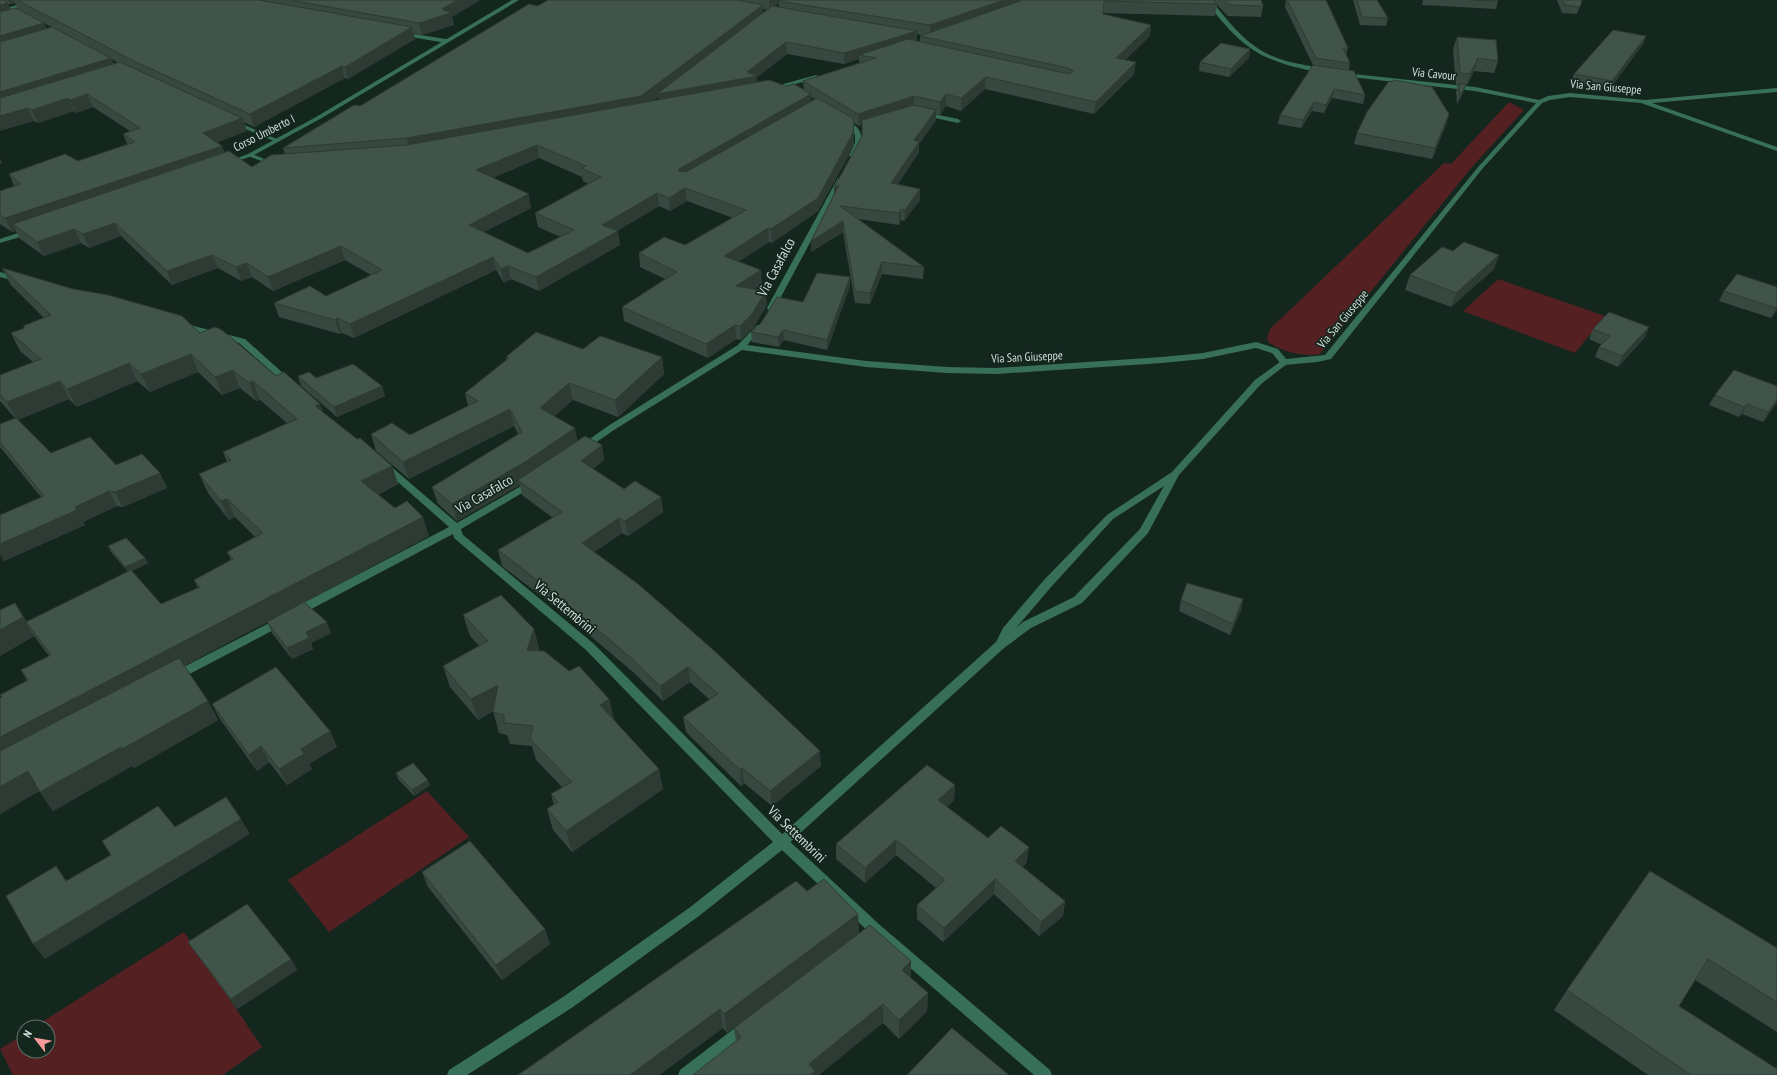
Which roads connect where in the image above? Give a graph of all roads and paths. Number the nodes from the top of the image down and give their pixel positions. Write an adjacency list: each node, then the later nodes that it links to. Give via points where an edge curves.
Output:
1 (39, 0): 4 (street, via 7,7)
2 (516, 0): 6 (street, Corso Umberto I)
3 (1208, 0): 7 (street, via 1242,40 1265,56)
4 (17, 12)
5 (395, 33): 6 (street)
6 (446, 42): 18 (street, Corso Umberto I)
7 (1330, 73)
8 (1338, 74): 13 (street, Via Cavour, via 1475,89)
9 (821, 76): 10 (street, via 789,88)
10 (763, 90)
11 (1777, 90): 12 (street)
12 (1642, 101): 13 (street, Via San Giuseppe, via 1570,95); 19 (street, Via San Giuseppe)
13 (1540, 102): 29 (street, Via San Giuseppe, via 1481,166 1328,357 1312,362)
14 (914, 112): 17 (street)
15 (832, 114): 28 (street, Via Casafalco, via 861,128 858,146 767,315)
16 (224, 118): 18 (street)
17 (958, 121)
18 (276, 140): 20 (street, Corso Umberto I)
19 (1777, 149)
20 (250, 155): 21 (street, Corso Umberto I); 22 (street, via 261,161)
21 (222, 165)
22 (283, 165)
23 (36, 228): 24 (street)
24 (0, 242)
25 (0, 274): 26 (street)
26 (30, 283)
27 (174, 322): 30 (street, via 242,341)
28 (741, 347): 29 (street, Via San Giuseppe, via 866,364 947,370 996,371 1162,360 1203,356 1256,345 1275,351); 31 (street, Via Casafalco)
29 (1284, 362): 33 (street, via 1258,382)
30 (295, 388)
31 (572, 455)
32 (379, 460): 35 (street, Via Settembrini)
33 (1175, 474): 36 (street, via 1110,517 1052,578 1007,631); 36 (street, via 1144,531 1078,600 1027,625)
34 (540, 478): 35 (street, Via Casafalco)
35 (456, 528): 37 (street, Via Casafalco); 38 (street, Via Settembrini, via 458,536 590,647)
36 (1000, 645): 38 (street)
37 (168, 681)
38 (782, 842): 39 (street, Via Settembrini); 42 (street, via 694,912 568,1002)
39 (876, 930): 40 (street); 44 (street, Via Settembrini)
40 (863, 940)
41 (755, 1022): 43 (street)
42 (454, 1075)
43 (685, 1075)
44 (1045, 1075)

